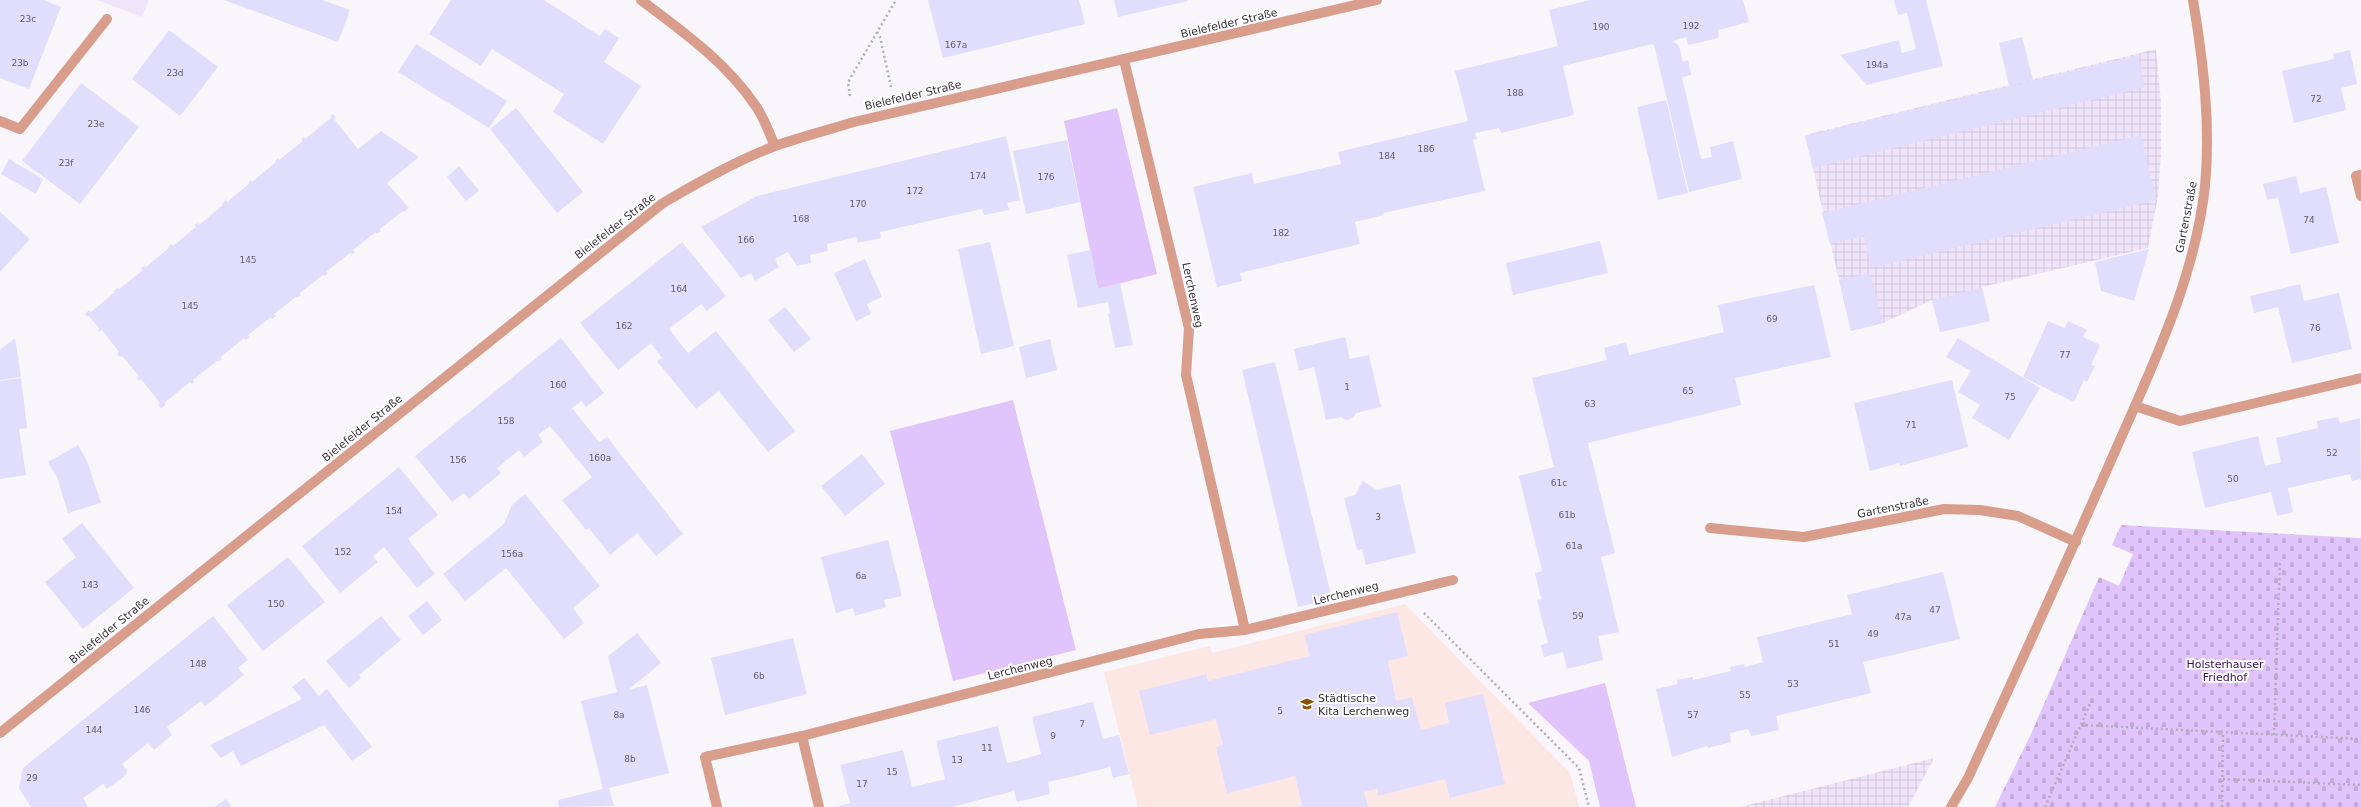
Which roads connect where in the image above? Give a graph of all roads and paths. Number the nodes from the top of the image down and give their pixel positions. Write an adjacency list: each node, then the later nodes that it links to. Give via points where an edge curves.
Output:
1 (641, 0): 11 (street, via 699,44 732,77 756,105)
2 (896, 0): 6 (path)
3 (1377, 0): 7 (street, Bielefelder Straße)
4 (2193, 0): 15 (street, Gartenstraße, via 2201,46 2205,98 2205,186 2185,280)
5 (107, 20): 9 (street, via 20,129)
6 (877, 32): 8 (path); 10 (path, via 848,82)
7 (1124, 60): 8 (street, Bielefelder Straße); 21 (street, Lerchenweg, via 1190,328 1186,375)
8 (896, 111): 10 (street, Bielefelder Straße)
9 (0, 121)
10 (854, 122): 11 (street, Bielefelder Straße)
11 (775, 146): 24 (street, Bielefelder Straße, via 737,162 663,203)
12 (2361, 175): 13 (street, via 2356,176)
13 (2361, 196)
14 (2361, 378): 15 (street, via 2180,421)
15 (2135, 406): 17 (street, Gartenstraße)
16 (1710, 528): 17 (street, Gartenstraße, via 1804,537 1944,509 1980,510 2018,516)
17 (2076, 542): 34 (street, Gartenstraße, via 1968,778)
18 (2280, 560): 26 (path)
19 (1453, 580): 20 (street, Lerchenweg)
20 (1407, 590): 21 (street, Lerchenweg); 33 (path, via 1416,605 1579,768)
21 (1245, 630): 27 (street, Lerchenweg, via 1199,634)
22 (2093, 697): 23 (path)
23 (2081, 725): 25 (path); 35 (path)
24 (0, 733)
25 (2223, 733): 26 (path); 29 (path)
26 (2274, 735): 28 (path)
27 (802, 736): 31 (street, Lerchenweg, via 705,757); 32 (street)
28 (2361, 739)
29 (2223, 779): 30 (path); 36 (path)
30 (2361, 785)
31 (717, 807)
32 (819, 807)
33 (1590, 807)
34 (1951, 807)
35 (2045, 807)
36 (2222, 807)

